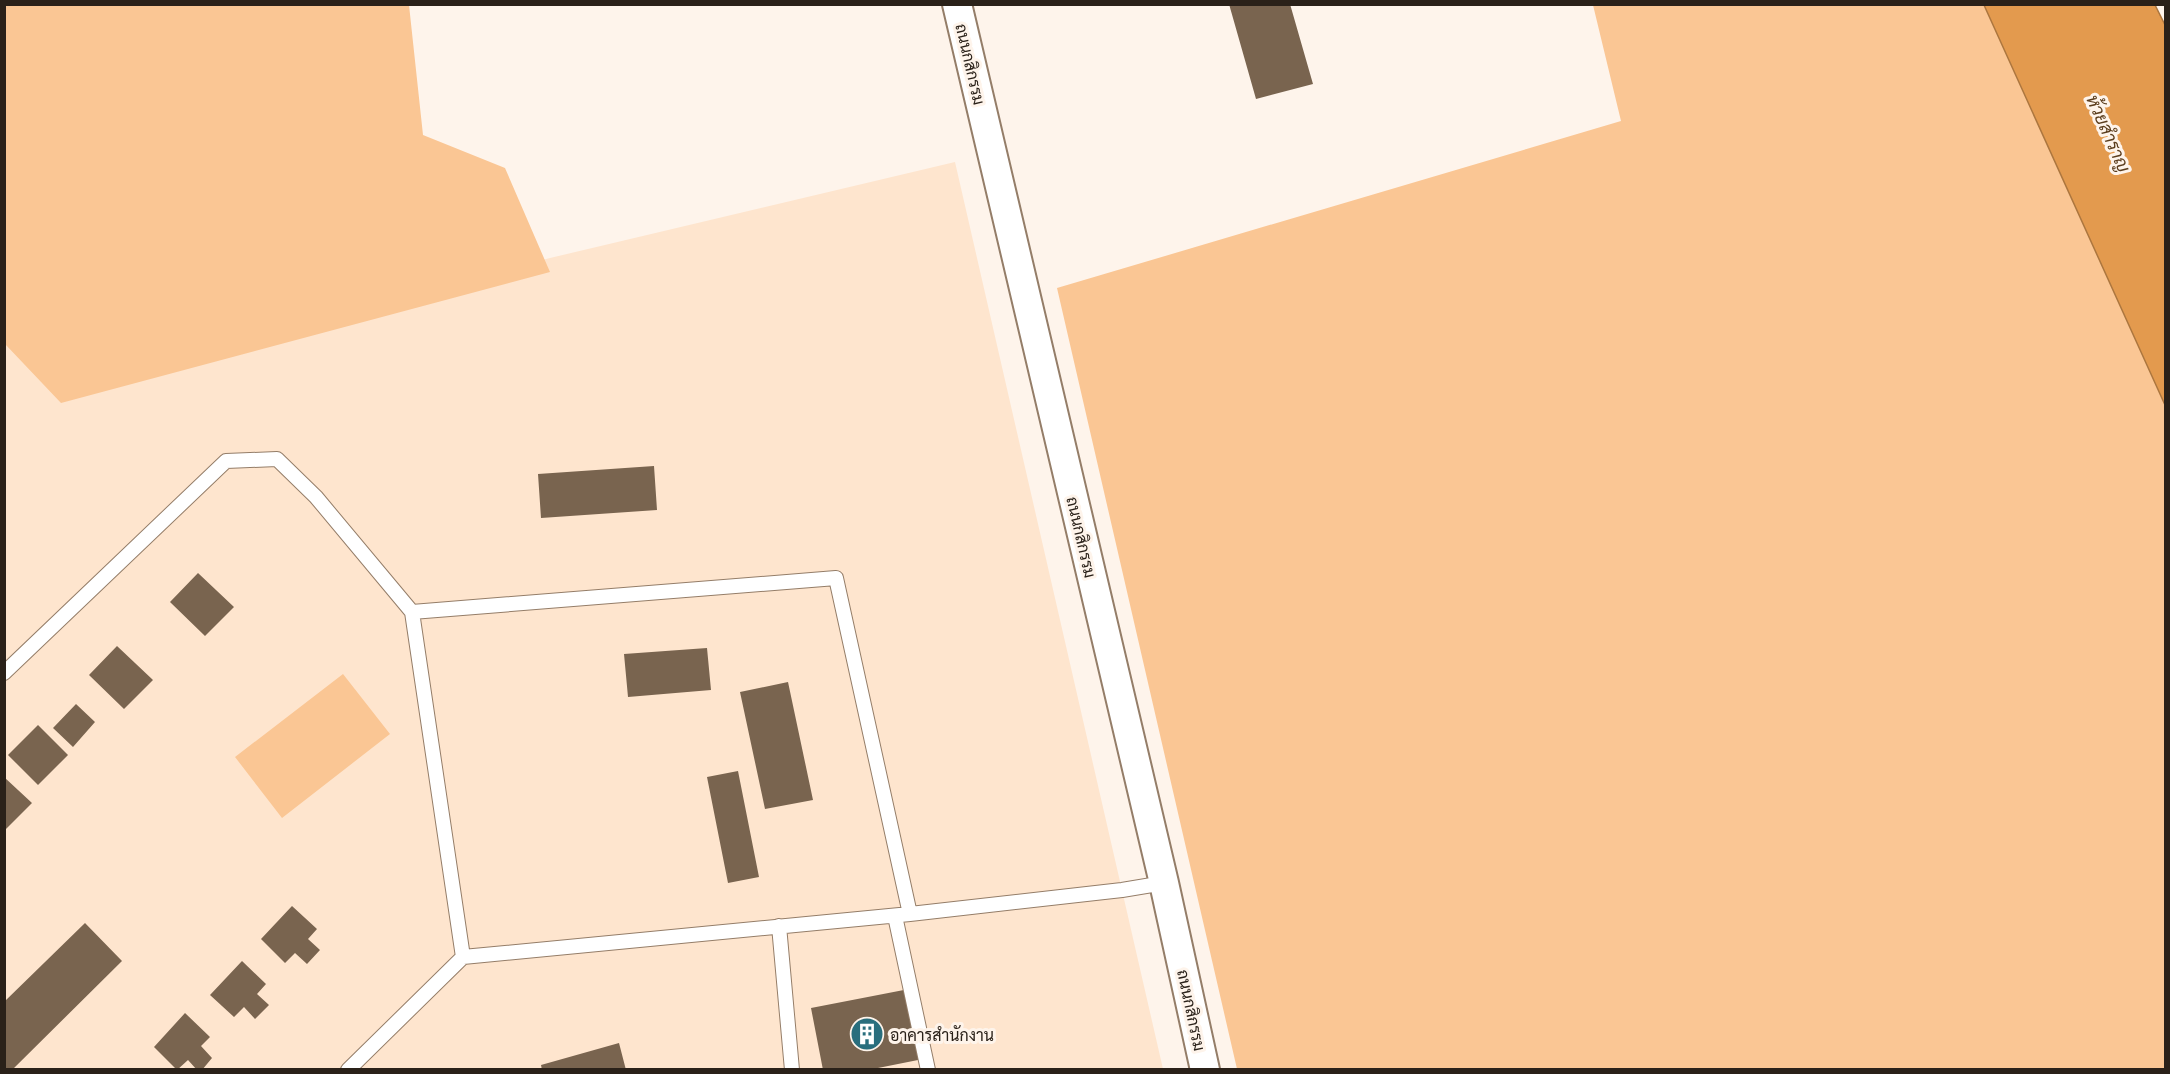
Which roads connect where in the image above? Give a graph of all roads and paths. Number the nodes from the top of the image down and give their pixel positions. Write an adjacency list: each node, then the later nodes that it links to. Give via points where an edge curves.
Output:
1 (957, 4): 4 (street, ถนนกสิกรรม)
2 (412, 612): 3 (lane, via 316,497 277,459 226,461); 5 (lane, via 836,578); 8 (lane)
3 (8, 664)
4 (1164, 883): 5 (lane); 12 (street, ถนนกสิกรรม)
5 (910, 914): 6 (lane)
6 (896, 916): 7 (lane); 11 (lane)
7 (778, 926): 8 (lane); 10 (lane)
8 (463, 957): 9 (lane)
9 (348, 1070)
10 (792, 1070)
11 (928, 1070)
12 (1205, 1070)

